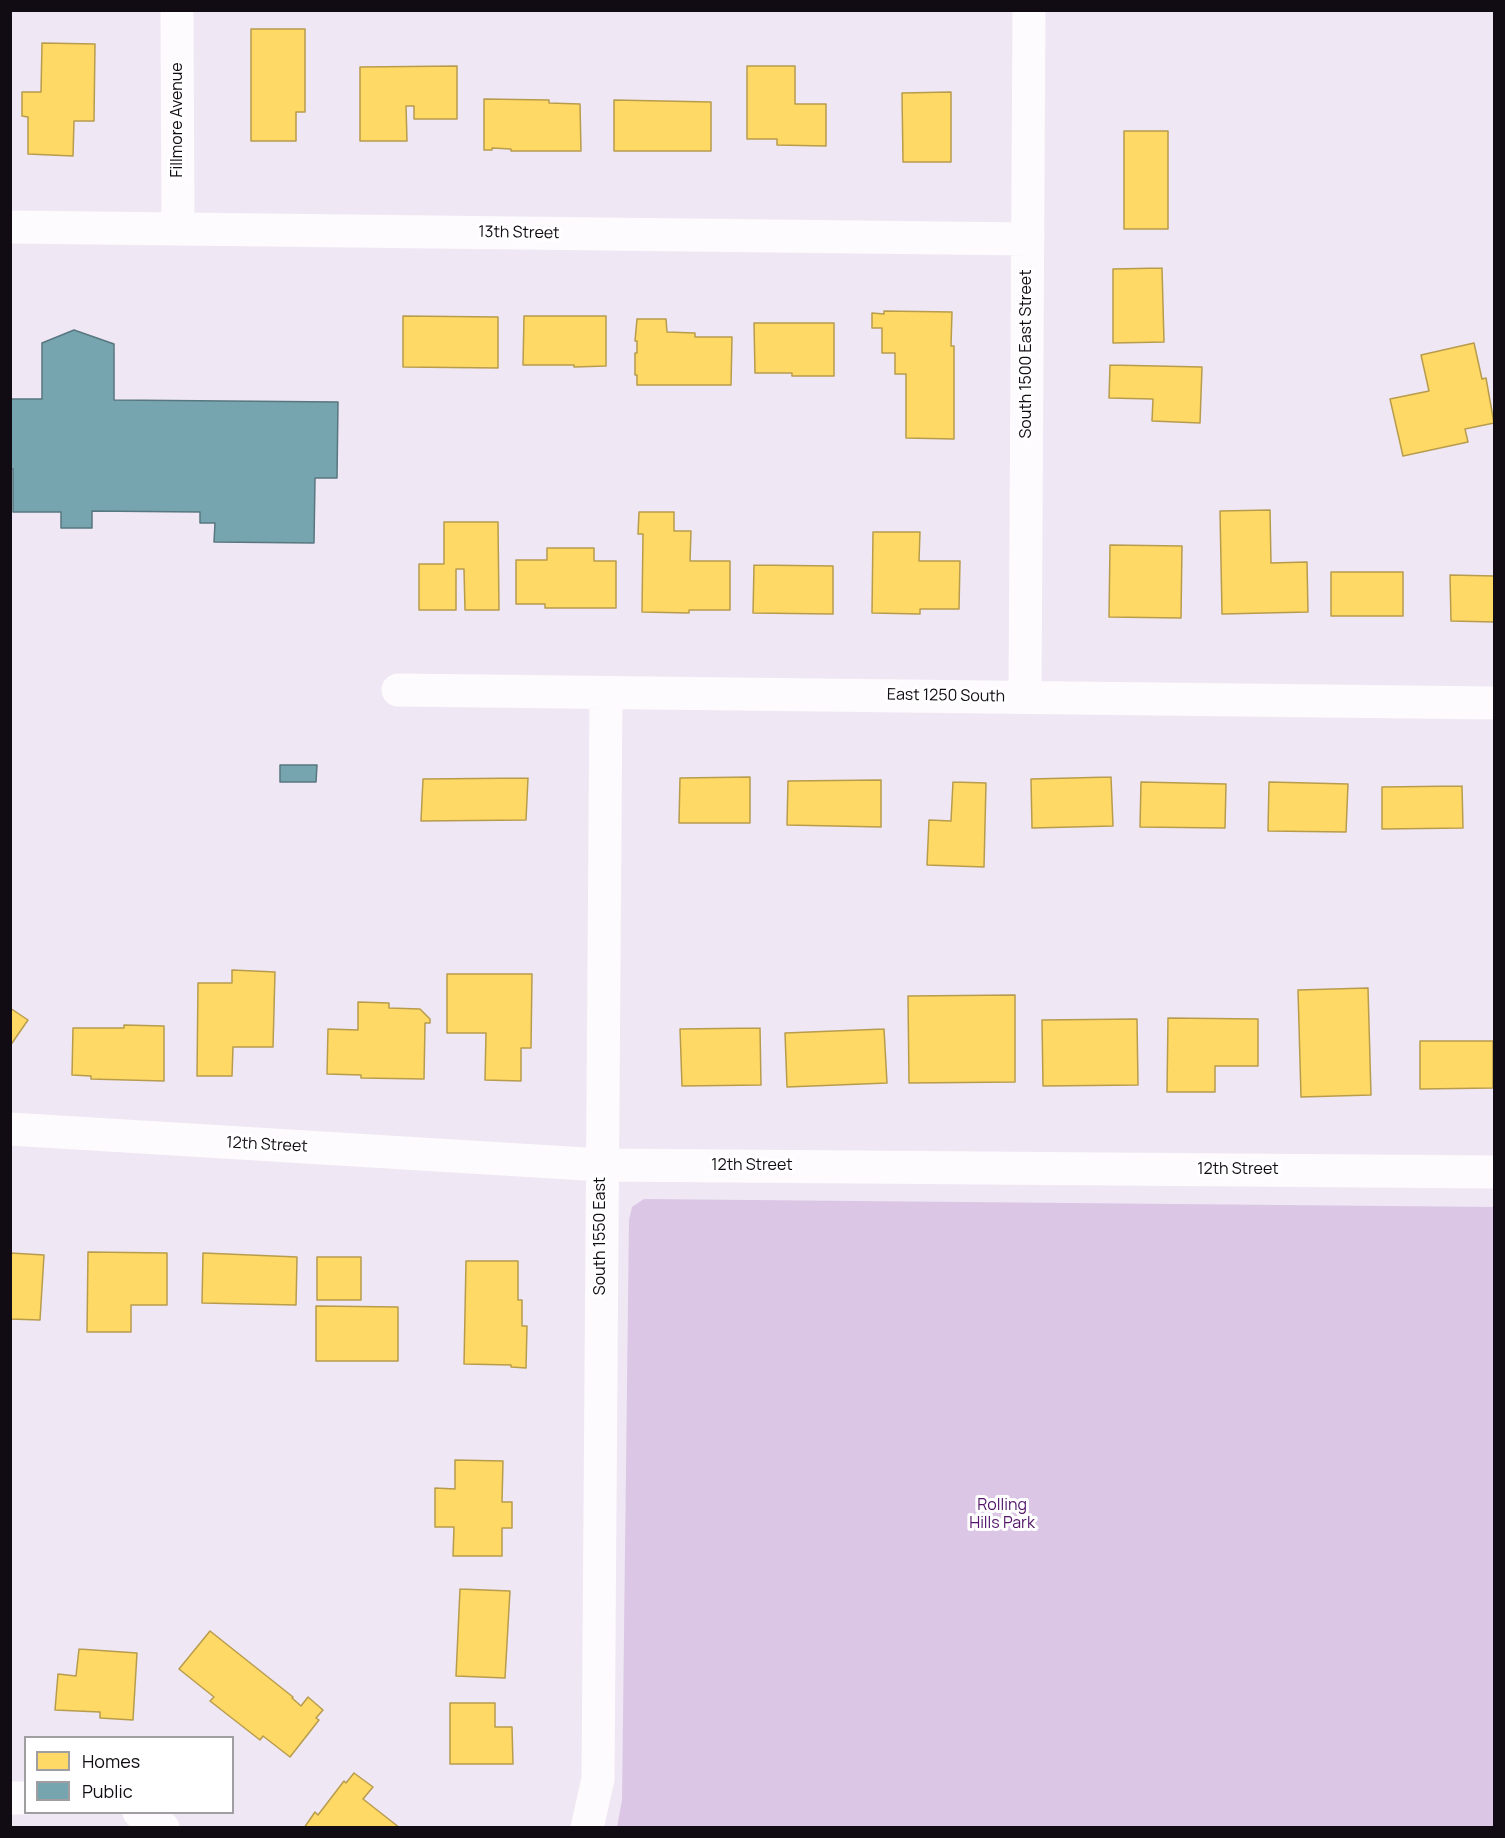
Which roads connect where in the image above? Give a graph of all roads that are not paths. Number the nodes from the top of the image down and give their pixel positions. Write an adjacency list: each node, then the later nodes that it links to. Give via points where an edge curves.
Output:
1 (177, 10): 4 (street, Fillmore Avenue)
2 (1029, 10): 5 (street, South 1500 East Street)
3 (10, 227): 4 (street, 13th Street)
4 (178, 230): 5 (street, 13th Street)
5 (1028, 239): 8 (street, South 1500 East Street)
6 (398, 690): 7 (street, East 1250 South)
7 (606, 693): 8 (street, East 1250 South); 11 (street, South 1550 East)
8 (1025, 697): 9 (street, East 1250 South)
9 (1494, 703)
10 (10, 1129): 11 (street, 12th Street)
11 (602, 1165): 12 (street, 12th Street); 15 (street, South 1550 East, via 598,1779)
12 (1494, 1172)
13 (146, 1814): 14 (street)
14 (163, 1827)
15 (587, 1827)

